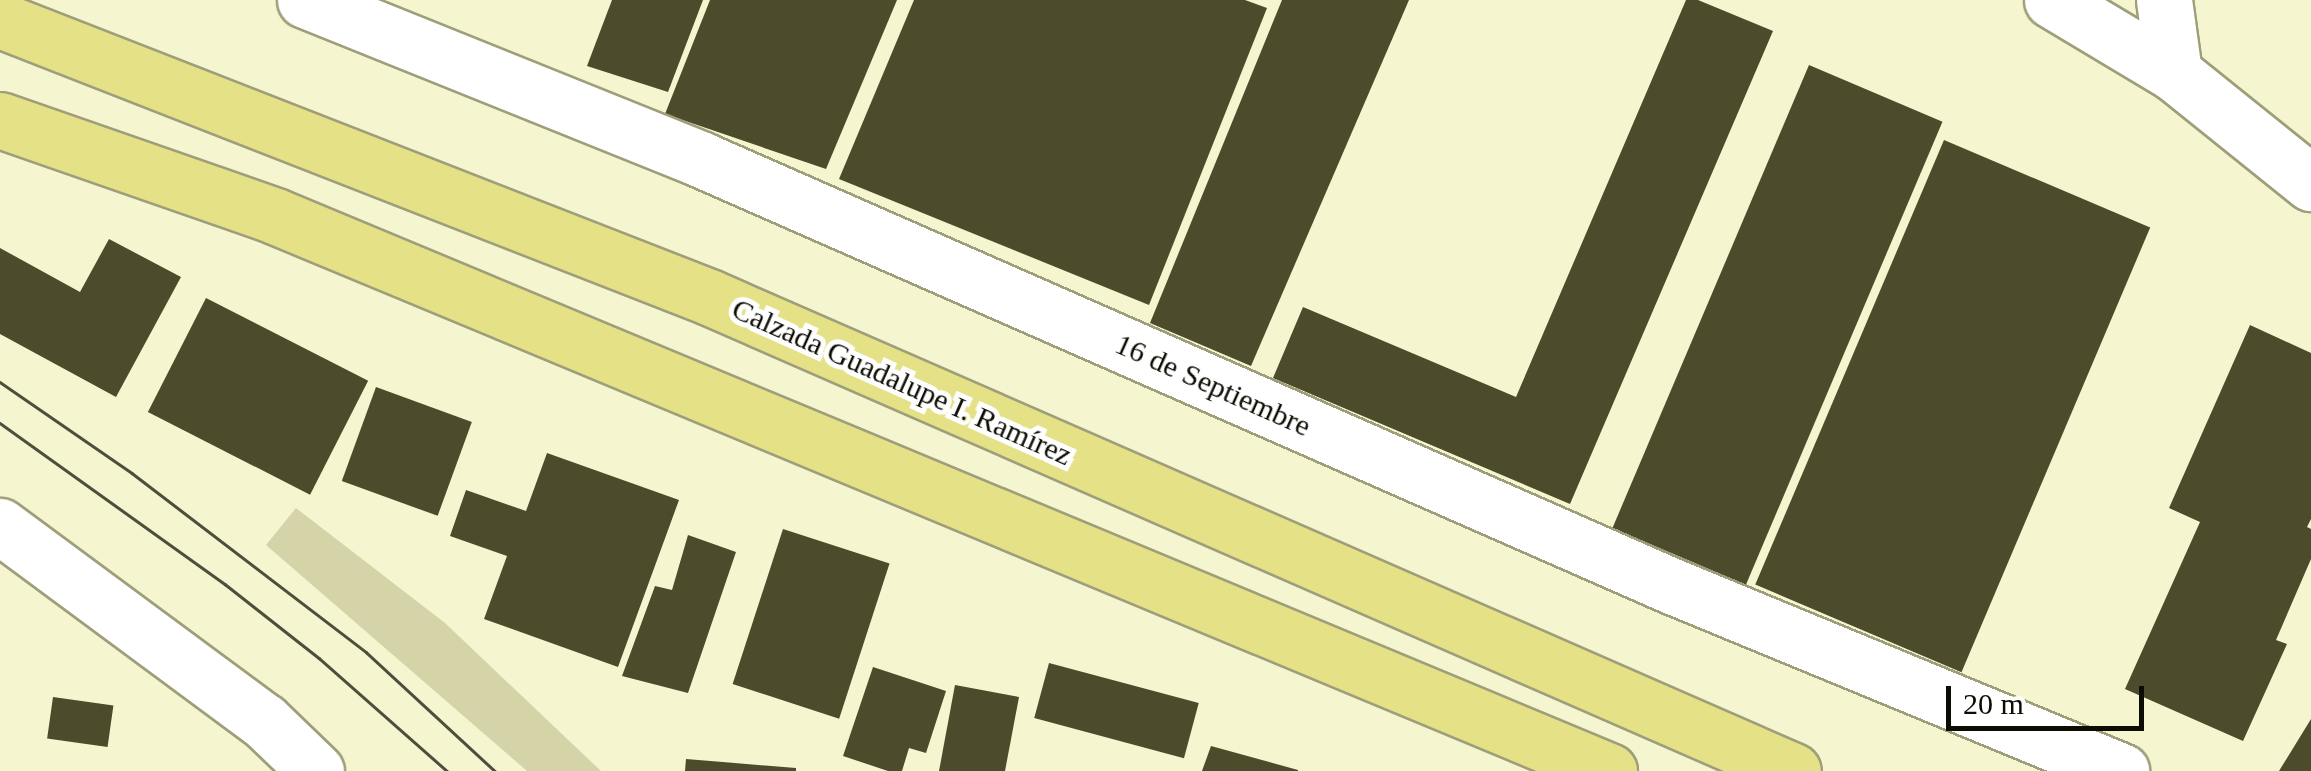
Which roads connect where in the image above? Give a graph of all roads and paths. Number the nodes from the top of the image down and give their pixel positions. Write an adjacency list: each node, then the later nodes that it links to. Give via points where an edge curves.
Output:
1 (305, 0): 12 (street, 16 de Septiembre, via 700,159 1672,586)
2 (2052, 0): 5 (street)
3 (2164, 0): 5 (street)
4 (0, 20): 11 (main road, Calzada Guadalupe I. Ramírez, via 709,297)
5 (2174, 73): 7 (street)
6 (0, 120): 9 (main road, via 274,216)
7 (2311, 184)
8 (0, 526): 10 (street, via 264,721)
9 (1602, 770)
10 (316, 771)
11 (1793, 771)
12 (2121, 771)

